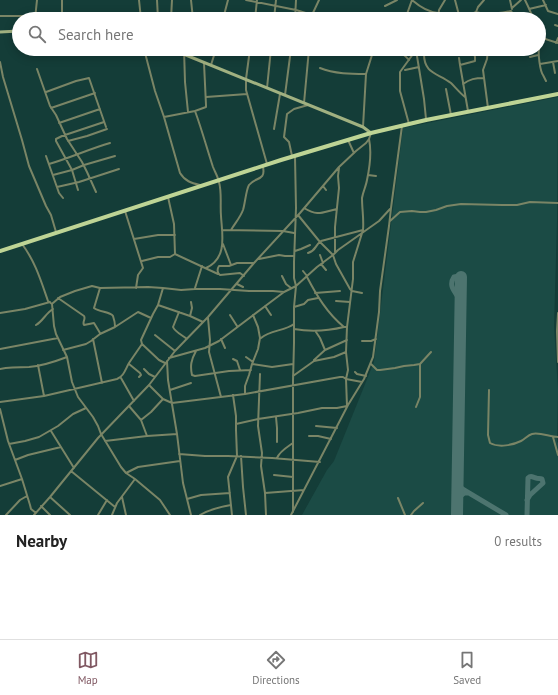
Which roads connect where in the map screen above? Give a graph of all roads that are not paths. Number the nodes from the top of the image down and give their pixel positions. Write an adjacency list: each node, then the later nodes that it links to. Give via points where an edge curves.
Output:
1 (37, 0): 28 (street)
2 (62, 0): 29 (street)
3 (139, 0): 30 (street)
4 (157, 0): 31 (street)
5 (172, 0): 32 (street)
6 (191, 0): 33 (street)
7 (228, 0): 34 (street)
8 (246, 0): 21 (street)
9 (276, 0): 23 (street)
10 (296, 0): 26 (street)
11 (319, 0): 38 (street)
12 (397, 0): 24 (street)
13 (412, 0): 39 (street); 40 (street)
14 (445, 0): 41 (street)
15 (455, 0): 42 (street)
16 (483, 0): 43 (street)
17 (510, 0): 27 (street)
18 (521, 0): 27 (street)
19 (525, 0): 25 (street)
20 (543, 0): 22 (street)
21 (257, 1): 23 (street); 35 (street)
22 (546, 3): 25 (street); 46 (street, via 548,11)
23 (276, 6): 26 (street); 36 (street)
24 (385, 6)
25 (529, 9): 45 (street)
26 (296, 10): 37 (street)
27 (512, 10): 44 (street)
28 (36, 12)
29 (62, 12)
30 (140, 12)
31 (158, 12)
32 (171, 12)
33 (192, 12)
34 (225, 12)
35 (256, 12)
36 (275, 12)
37 (302, 12)
38 (313, 12)
39 (408, 12)
40 (430, 12)
41 (439, 12)
42 (457, 12)
43 (476, 12)
44 (500, 12)
45 (531, 12)
46 (558, 14)
47 (0, 16): 48 (street)
48 (12, 17)
49 (12, 31): 50 (street)
50 (0, 32)
51 (558, 38): 53 (street)
52 (546, 40): 53 (street)
53 (557, 43)
54 (146, 56): 113 (street)
55 (184, 56): 111 (street)
56 (189, 56): 76 (street)
57 (214, 56): 79 (street)
58 (249, 56): 91 (street)
59 (270, 56): 94 (street)
60 (290, 56): 101 (street)
61 (308, 56): 104 (street)
62 (372, 56): 87 (street)
63 (406, 56): 73 (street)
64 (412, 56): 73 (street)
65 (418, 56): 80 (street)
66 (423, 56): 80 (street)
67 (475, 56): 81 (street, via 475,61)
68 (487, 56): 90 (street, via 483,70)
69 (534, 56): 71 (street)
70 (538, 56): 78 (street)
71 (530, 57)
72 (459, 58): 81 (street)
73 (409, 60): 117 (street, via 400,72 400,93)
74 (558, 61): 77 (street)
75 (0, 62): 83 (street)
76 (204, 62): 79 (street); 102 (street)
77 (553, 62): 78 (street); 86 (street)
78 (540, 64): 92 (street)
79 (211, 65): 91 (street)
80 (421, 65): 85 (street); 103 (street, via 450,82); 114 (street)
81 (460, 65): 93 (street)
82 (320, 68): 87 (street)
83 (1, 70): 88 (street)
84 (38, 70): 96 (street)
85 (405, 70)
86 (555, 73)
87 (366, 74): 119 (street)
88 (3, 77): 89 (street); 164 (street, via 29,166)
89 (0, 78)
90 (484, 78): 93 (street, via 476,78); 107 (street)
91 (246, 79): 94 (street); 99 (street)
92 (546, 81)
93 (463, 84): 103 (street)
94 (267, 88): 97 (street)
95 (446, 89): 112 (street)
96 (46, 92): 98 (street, via 89,78); 106 (street)
97 (280, 92): 101 (street); 120 (street)
98 (94, 93): 106 (street); 108 (street)
99 (247, 94): 102 (street); 135 (street)
100 (558, 94): 107 (main road)
101 (286, 95): 104 (street)
102 (206, 97): 109 (street, via 206,107)
103 (465, 97): 110 (street)
104 (304, 103): 105 (street)
105 (309, 105): 119 (street); 131 (street, via 287,114 284,137 289,142)
106 (52, 108): 116 (street)
107 (488, 108): 110 (main road)
108 (100, 109): 115 (street); 116 (street)
109 (195, 111): 111 (street); 143 (street)
110 (468, 111): 112 (main road)
111 (188, 112): 113 (street)
112 (451, 115): 114 (main road)
113 (164, 117): 145 (street, via 180,173 185,180)
114 (426, 120): 117 (main road)
115 (104, 122): 122 (street); 125 (street, via 106,128)
116 (59, 123): 122 (street)
117 (409, 124): 118 (main road)
118 (402, 125): 121 (main road); 155 (street)
119 (363, 126): 121 (street)
120 (274, 129)
121 (371, 133): 123 (street); 124 (main road)
122 (65, 135): 125 (street); 132 (street, via 56,140)
123 (369, 139): 127 (street); 140 (street, via 371,151)
124 (348, 140): 127 (street); 131 (main road)
125 (68, 142): 128 (street)
126 (110, 143): 128 (street)
127 (354, 153): 136 (street)
128 (77, 154): 132 (street); 134 (street)
129 (46, 156): 133 (street)
130 (115, 156): 134 (street)
131 (294, 156): 135 (main road); 158 (street)
132 (66, 159): 133 (street); 138 (street)
133 (49, 164): 139 (street)
134 (84, 165): 138 (street); 142 (street)
135 (265, 165): 143 (main road); 161 (street, via 262,176 249,186 241,215)
136 (339, 166): 146 (street); 156 (street)
137 (119, 169): 142 (street)
138 (72, 170): 139 (street); 144 (street)
139 (53, 175): 147 (street)
140 (368, 175): 141 (street); 163 (street, via 362,200)
141 (376, 176)
142 (90, 179): 144 (street); 150 (street)
143 (219, 181): 145 (main road); 160 (street)
144 (76, 183): 147 (street); 148 (street)
145 (203, 185): 151 (main road)
146 (323, 186): 149 (street); 154 (street)
147 (57, 187): 152 (street)
148 (78, 190)
149 (326, 190)
150 (96, 192)
151 (168, 197): 157 (main road); 166 (street)
152 (63, 198)
153 (558, 203): 159 (street, via 447,206 422,212 398,213)
154 (304, 208): 156 (street, via 319,214); 158 (street)
155 (391, 208): 159 (street); 163 (street, via 379,221)
156 (337, 210): 167 (street)
157 (125, 211): 164 (main road); 168 (street)
158 (297, 216): 162 (street); 165 (street); 169 (street)
159 (390, 221): 245 (street)
160 (222, 230): 161 (street); 170 (street)
161 (231, 230): 162 (street)
162 (283, 231): 165 (street); 181 (street)
163 (362, 231): 167 (street); 175 (street); 206 (street, via 353,262)
164 (57, 233): 171 (main road)
165 (295, 234): 174 (street)
166 (175, 235): 168 (street); 177 (street)
167 (335, 237): 169 (street); 175 (street)
168 (134, 239): 182 (street)
169 (320, 242): 176 (street, via 314,251); 180 (street)
170 (223, 243): 185 (street); 186 (street)
171 (22, 244): 173 (main road); 215 (street, via 33,261)
172 (310, 245): 174 (street)
173 (0, 251)
174 (295, 251): 179 (street)
175 (336, 252): 180 (street)
176 (308, 253)
177 (175, 254): 182 (street); 187 (street)
178 (320, 255): 184 (street)
179 (294, 256): 181 (street, via 279,255); 197 (street)
180 (333, 256): 184 (street); 206 (street)
181 (258, 259): 183 (street)
182 (141, 262): 200 (street, via 143,268 138,275)
183 (254, 263): 186 (street); 193 (street)
184 (322, 263): 190 (street); 195 (street)
185 (212, 265): 188 (street); 189 (street)
186 (231, 265): 188 (street)
187 (202, 266): 189 (street); 202 (street)
188 (219, 266): 192 (street)
189 (206, 268): 192 (street)
190 (326, 270)
191 (303, 271): 195 (street)
192 (218, 274): 193 (street, via 240,273)
193 (244, 276): 196 (street)
194 (282, 276): 203 (street)
195 (307, 276): 197 (street); 208 (street)
196 (237, 284): 198 (street); 204 (street)
197 (296, 286): 203 (street); 218 (street)
198 (243, 287)
199 (100, 288): 200 (street); 210 (street, via 92,286); 233 (street, via 94,308 111,313)
200 (136, 288): 201 (street)
201 (163, 288): 202 (street); 216 (street)
202 (195, 288): 204 (street)
203 (291, 288): 207 (street)
204 (232, 290): 207 (street); 227 (street)
205 (340, 291): 208 (street)
206 (352, 291): 209 (street); 214 (street)
207 (284, 292): 217 (street)
208 (315, 293): 211 (street)
209 (362, 293)
210 (58, 298): 215 (street); 238 (street, via 84,316 84,325 94,323)
211 (318, 298): 218 (street); 234 (street, via 331,316)
212 (336, 301): 214 (street)
213 (191, 302): 226 (street)
214 (350, 302): 235 (street)
215 (51, 303): 219 (street); 222 (street)
216 (158, 305): 220 (street); 228 (street)
217 (265, 306): 224 (street); 225 (street)
218 (294, 307): 230 (street)
219 (53, 309): 231 (street); 240 (street)
220 (179, 312): 226 (street); 243 (street, via 173,327)
221 (558, 312): 263 (street)
222 (0, 313)
223 (230, 315): 232 (street)
224 (253, 315): 232 (street); 241 (street)
225 (271, 315)
226 (190, 316): 229 (street)
227 (208, 317): 229 (street); 249 (street)
228 (151, 318): 233 (street, via 138,312); 248 (street, via 141,340)
229 (203, 322): 243 (street)
230 (294, 324): 236 (street); 241 (street)
231 (36, 325)
232 (237, 326): 244 (street)
233 (115, 327): 238 (street)
234 (344, 327): 235 (street); 237 (street)
235 (347, 327): 246 (street)
236 (294, 329): 237 (street); 266 (street)
237 (315, 331): 254 (street)
238 (100, 333): 242 (street)
239 (155, 335): 255 (street)
240 (58, 338): 250 (street); 252 (street)
241 (260, 338): 264 (street)
242 (93, 339): 252 (street, via 86,344); 284 (street)
243 (187, 339): 255 (street)
244 (221, 339): 249 (street); 251 (street)
245 (376, 339): 247 (street); 267 (street)
246 (347, 340): 254 (street); 256 (street)
247 (362, 341)
248 (142, 344): 261 (street, via 159,360); 265 (street)
249 (209, 346): 253 (street); 275 (street)
250 (0, 348)
251 (225, 348)
252 (63, 350): 258 (street)
253 (196, 350): 261 (street); 275 (street, via 191,364 192,375)
254 (325, 350): 262 (street)
255 (176, 351): 261 (street)
256 (346, 352): 262 (street, via 334,358); 282 (street)
257 (431, 352): 268 (street)
258 (67, 357): 269 (street); 288 (street)
259 (246, 357): 264 (street)
260 (233, 359): 272 (street)
261 (167, 361): 280 (street); 289 (street)
262 (314, 361): 277 (street)
263 (558, 362)
264 (252, 363): 266 (street, via 272,367); 273 (street)
265 (128, 364): 279 (street, via 140,373); 281 (street)
266 (293, 364): 277 (street)
267 (371, 364): 268 (street, via 377,370); 278 (street)
268 (420, 364): 302 (street, via 420,397)
269 (38, 366): 270 (street); 294 (street)
270 (0, 369)
271 (144, 369): 280 (street)
272 (240, 370): 273 (street); 275 (street)
273 (251, 370): 292 (street)
274 (355, 372): 278 (street)
275 (214, 373): 295 (street)
276 (260, 374): 291 (street)
277 (293, 376): 287 (street)
278 (366, 376): 283 (street)
279 (139, 377)
280 (155, 377): 286 (street)
281 (121, 378): 284 (street); 297 (street)
282 (346, 379): 283 (street); 287 (street, via 340,377); 301 (street)
283 (362, 382): 301 (street)
284 (102, 383): 288 (street)
285 (191, 383): 289 (street)
286 (148, 385): 296 (street); 297 (street)
287 (293, 385): 291 (street); 306 (street)
288 (75, 389): 294 (street); 303 (street)
289 (170, 390): 299 (street)
290 (489, 390): 318 (street, via 490,443 503,446 521,441 532,434)
291 (258, 392): 292 (street); 308 (street)
292 (244, 394): 293 (street)
293 (233, 395): 295 (street); 310 (street)
294 (44, 396): 298 (street)
295 (221, 397): 299 (street)
296 (163, 399): 299 (street); 309 (street)
297 (134, 401): 300 (street)
298 (0, 402)
299 (172, 403): 315 (street)
300 (129, 406): 309 (street); 314 (street)
301 (347, 406): 306 (street); 312 (street)
302 (416, 407)
303 (86, 408): 313 (street, via 73,414); 314 (street)
304 (0, 409): 305 (street)
305 (0, 412): 324 (street)
306 (293, 414): 307 (street); 323 (street)
307 (276, 417): 308 (street); 322 (street)
308 (258, 419): 310 (street); 331 (street)
309 (141, 420): 316 (street)
310 (236, 424): 329 (street)
311 (316, 426): 312 (street)
312 (337, 428): 320 (street)
313 (51, 431): 324 (street, via 39,437); 325 (street)
314 (101, 434): 321 (street); 337 (street)
315 (177, 434): 316 (street); 327 (street)
316 (147, 436): 321 (street)
317 (309, 436): 320 (street)
318 (553, 437): 319 (street); 326 (street)
319 (558, 437)
320 (331, 439): 336 (street)
321 (106, 441): 339 (street)
322 (277, 442)
323 (293, 443): 332 (street, via 282,450); 334 (street)
324 (9, 444): 333 (street)
325 (61, 447): 333 (street); 337 (street)
326 (557, 447): 328 (street)
327 (180, 454): 329 (street); 335 (street)
328 (558, 455)
329 (237, 456): 330 (street); 347 (street, via 228,477)
330 (241, 456): 331 (street); 371 (street)
331 (262, 458): 332 (street); 348 (street)
332 (277, 458): 334 (street)
333 (15, 460): 342 (street)
334 (293, 460): 336 (street); 341 (street)
335 (180, 461): 339 (street, via 138,467); 353 (street)
336 (320, 462): 345 (street)
337 (74, 468): 338 (street)
338 (71, 471): 351 (street); 354 (street)
339 (126, 473): 343 (street)
340 (274, 475): 341 (street)
341 (293, 477): 346 (street)
342 (22, 479): 344 (street); 349 (street)
343 (135, 479): 350 (street); 367 (street, via 160,500)
344 (0, 486)
345 (304, 490): 346 (street); 360 (street)
346 (293, 491): 348 (street); 360 (street)
347 (230, 493): 353 (street, via 201,495); 356 (street)
348 (265, 493): 372 (street)
349 (27, 496): 359 (street); 361 (street)
350 (122, 496): 358 (street); 366 (street)
351 (50, 497): 357 (street); 363 (street)
352 (398, 498): 373 (street)
353 (187, 499): 368 (street)
354 (107, 500): 358 (street); 364 (street)
355 (423, 503): 374 (street)
356 (231, 505): 369 (street, via 215,508); 370 (street)
357 (42, 506): 359 (street); 362 (street)
358 (116, 507): 365 (street)
359 (35, 514)
360 (292, 514)
361 (6, 515)
362 (50, 515)
363 (70, 515)
364 (98, 515)
365 (112, 515)
366 (126, 515)
367 (170, 515)
368 (192, 515)
369 (200, 515)
370 (232, 515)
371 (246, 515)
372 (266, 515)
373 (405, 515)
374 (411, 515)

